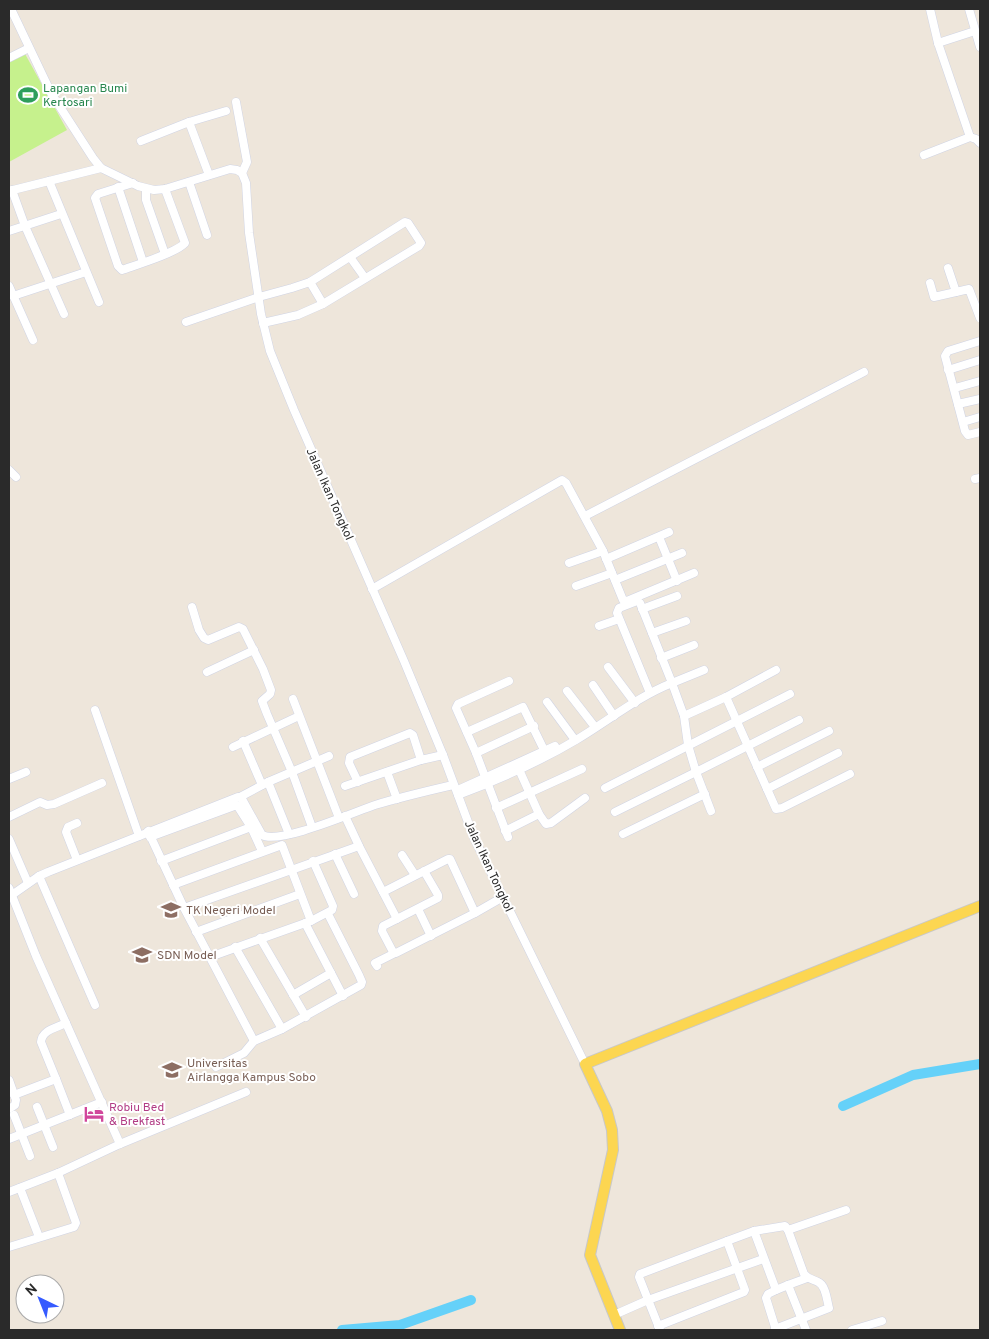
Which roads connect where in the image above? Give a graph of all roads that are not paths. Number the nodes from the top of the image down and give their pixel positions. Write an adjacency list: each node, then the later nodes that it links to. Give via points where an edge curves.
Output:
1 (11, 9): 8 (street)
2 (930, 9): 6 (street)
3 (980, 9): 4 (street)
4 (970, 10): 5 (street)
5 (975, 31): 6 (street); 7 (street)
6 (938, 43): 13 (street)
7 (980, 47)
8 (29, 48): 9 (street); 17 (street, via 51,93)
9 (9, 58)
10 (236, 102): 18 (street, Jalan Ikan Tongkol, via 247,162)
11 (226, 111): 12 (street)
12 (189, 122): 14 (street); 19 (street)
13 (970, 137): 15 (street); 16 (street)
14 (142, 141)
15 (980, 143)
16 (924, 155)
17 (102, 168): 20 (street); 22 (street)
18 (242, 173): 19 (street, via 230,170); 43 (street, Jalan Ikan Tongkol, via 246,183 249,233)
19 (210, 175): 21 (street)
20 (49, 181): 26 (street); 27 (street)
21 (189, 182): 25 (street); 30 (street)
22 (133, 183): 23 (street); 24 (street)
23 (118, 187): 33 (street); 33 (street, via 95,198 118,266 122,270)
24 (146, 189): 25 (street); 31 (street, via 146,200)
25 (165, 189): 31 (street, via 185,243)
26 (10, 191): 28 (street)
27 (61, 214): 28 (street); 35 (street)
28 (25, 226): 29 (street); 38 (street)
29 (9, 231)
30 (207, 235)
31 (165, 254): 33 (street)
32 (350, 257): 36 (street); 36 (street, via 405,222 411,225 421,243 419,246); 37 (street)
33 (143, 262)
34 (948, 268): 41 (street)
35 (86, 272): 38 (street); 44 (street)
36 (365, 278): 45 (street)
37 (310, 282): 43 (street); 45 (street)
38 (50, 283): 42 (street); 46 (street)
39 (930, 283): 41 (street, via 934,297)
40 (9, 286): 42 (street)
41 (956, 292): 47 (street, via 969,289)
42 (13, 296): 50 (street)
43 (259, 297): 48 (street); 49 (street, Jalan Ikan Tongkol)
44 (99, 302)
45 (323, 304): 49 (street, via 298,315)
46 (64, 314)
47 (980, 318)
48 (186, 322)
49 (263, 323): 75 (street, Jalan Ikan Tongkol, via 270,351 294,410)
50 (32, 340)
51 (980, 341): 53 (street, via 946,352)
52 (980, 360): 53 (street)
53 (948, 370): 56 (street)
54 (864, 372): 64 (street)
55 (980, 381): 56 (street)
56 (955, 388): 58 (street)
57 (980, 399): 58 (street)
58 (958, 404): 60 (street)
59 (980, 417): 60 (street)
60 (962, 422): 61 (street, via 968,435)
61 (980, 432)
62 (9, 470): 63 (street)
63 (16, 477)
64 (585, 516): 68 (street); 75 (street, via 562,480)
65 (669, 532): 66 (street)
66 (659, 537): 68 (street); 69 (street)
67 (682, 553): 69 (street)
68 (604, 555): 70 (street); 72 (street)
69 (668, 558): 72 (street); 73 (street)
70 (569, 563)
71 (694, 573): 73 (street)
72 (613, 576): 73 (street, via 624,601); 74 (street)
73 (677, 581)
74 (576, 586)
75 (372, 589): 119 (street, Jalan Ikan Tongkol)
76 (677, 596): 78 (street)
77 (192, 607): 84 (street, via 204,638 208,640 241,627)
78 (642, 609): 79 (street, via 637,601 624,605 617,610); 82 (street)
79 (619, 619): 81 (street); 94 (street)
80 (686, 621): 82 (street)
81 (599, 626)
82 (652, 633): 85 (street)
83 (694, 645): 85 (street)
84 (254, 650): 89 (street); 108 (street, via 270,685 270,694 262,701 262,706)
85 (661, 658): 91 (street)
86 (608, 667): 99 (street)
87 (704, 670): 91 (street)
88 (776, 670): 96 (street)
89 (207, 672)
90 (509, 681): 110 (street, via 456,706)
91 (672, 683): 94 (street); 103 (street)
92 (593, 685): 102 (street)
93 (567, 691): 107 (street)
94 (650, 693): 99 (street)
95 (790, 694): 105 (street)
96 (726, 698): 103 (street); 105 (street)
97 (293, 699): 101 (street)
98 (547, 702): 111 (street)
99 (634, 703): 102 (street)
100 (95, 710): 157 (street)
101 (299, 716): 108 (street); 122 (street)
102 (614, 716): 107 (street)
103 (684, 716): 113 (street)
104 (799, 720): 114 (street)
105 (737, 721): 113 (street); 114 (street)
106 (534, 726): 110 (street, via 525,708 521,707); 116 (street); 117 (street)
107 (595, 727): 111 (street)
108 (273, 728): 112 (street); 127 (street)
109 (829, 731): 124 (street)
110 (467, 732): 116 (street)
111 (576, 739): 117 (street)
112 (243, 741): 115 (street); 135 (street)
113 (688, 745): 129 (street); 137 (street)
114 (748, 745): 124 (street); 129 (street)
115 (234, 747)
116 (476, 753): 133 (street)
117 (546, 753): 123 (street)
118 (838, 753): 138 (street)
119 (443, 754): 121 (street); 139 (street, Jalan Ikan Tongkol)
120 (329, 756): 122 (street)
121 (421, 760): 128 (street); 132 (street, via 410,733 350,758 349,763)
122 (317, 761): 127 (street); 150 (street)
123 (518, 766): 133 (street); 140 (street)
124 (757, 767): 138 (street)
125 (582, 769): 140 (street)
126 (26, 772): 131 (street)
127 (292, 772): 135 (street); 153 (street)
128 (387, 772): 132 (street); 144 (street)
129 (696, 772): 141 (street); 147 (street)
130 (850, 774): 138 (street, via 780,809 774,806)
131 (9, 779)
132 (358, 782): 136 (street)
133 (486, 782): 139 (street); 145 (street)
134 (102, 783): 149 (street, via 54,804 40,802)
135 (265, 783): 142 (street); 155 (street)
136 (345, 786)
137 (606, 788)
138 (767, 788)
139 (456, 790): 144 (street); 176 (street, Jalan Ikan Tongkol, via 474,838)
140 (531, 793): 145 (street); 148 (street)
141 (705, 794): 146 (street); 156 (street)
142 (240, 797): 154 (street); 155 (street, via 262,835)
143 (586, 798): 148 (street, via 548,824)
144 (397, 799): 150 (street)
145 (496, 808): 148 (street, via 506,834)
146 (711, 811)
147 (615, 812)
148 (539, 814)
149 (9, 817)
150 (342, 817): 153 (street); 159 (street)
151 (77, 823): 163 (street, via 68,827 66,832)
152 (251, 827): 154 (street, via 237,805); 160 (street); 164 (street)
153 (312, 827): 155 (street)
154 (149, 834): 157 (street); 164 (street)
155 (289, 834)
156 (623, 834)
157 (139, 836): 163 (street)
158 (9, 839): 170 (street)
159 (359, 846): 161 (street); 172 (street)
160 (262, 851): 166 (street, via 282,845); 171 (street)
161 (335, 854): 165 (street); 175 (street)
162 (402, 855): 168 (street)
163 (77, 860): 169 (street)
164 (161, 861): 171 (street)
165 (313, 861): 166 (street); 181 (street, via 333,906)
166 (291, 870): 174 (street); 178 (street)
167 (424, 871): 168 (street); 179 (street, via 438,897); 180 (street, via 450,859)
168 (415, 875): 172 (street)
169 (39, 876): 170 (street); 194 (street)
170 (28, 883): 173 (street)
171 (173, 885): 178 (street)
172 (383, 892): 182 (street)
173 (10, 893): 196 (street)
174 (300, 894): 183 (street); 184 (street)
175 (354, 894)
176 (504, 897): 180 (street); 199 (street, Jalan Ikan Tongkol)
177 (980, 906): 199 (main road)
178 (184, 908): 184 (street)
179 (418, 909): 182 (street); 185 (street)
180 (475, 913): 185 (street)
181 (328, 914): 183 (street); 193 (street, via 362,982 361,986)
182 (397, 919): 188 (street, via 382,928)
183 (308, 922): 186 (street); 191 (street)
184 (196, 932): 189 (street)
185 (431, 936): 188 (street)
186 (260, 938): 187 (street); 192 (street)
187 (235, 947): 189 (street); 197 (street)
188 (395, 953): 190 (street, via 375,963)
189 (210, 957): 198 (street)
190 (377, 966)
191 (331, 973): 192 (street); 193 (street)
192 (293, 995): 195 (street)
193 (343, 996): 195 (street)
194 (95, 1006)
195 (306, 1017): 197 (street)
196 (66, 1024): 201 (street, via 41,1038); 205 (street)
197 (282, 1029): 198 (street)
198 (254, 1040): 200 (street, via 247,1052)
199 (585, 1064): 231 (main road, via 603,1099 612,1130 613,1150 590,1255)
200 (216, 1067)
201 (56, 1078): 204 (street); 209 (street)
202 (9, 1080): 204 (street)
203 (246, 1092): 213 (street)
204 (14, 1095): 207 (street, via 16,1103)
205 (102, 1102): 209 (street); 213 (street)
206 (37, 1106): 210 (street)
207 (9, 1109)
208 (14, 1115): 211 (street)
209 (70, 1115): 210 (street)
210 (44, 1125): 211 (street); 214 (street)
211 (22, 1134): 212 (street); 215 (street)
212 (9, 1139)
213 (120, 1144): 216 (street)
214 (53, 1147)
215 (30, 1156)
216 (58, 1173): 217 (street); 222 (street, via 76,1222 74,1227)
217 (20, 1188): 218 (street); 222 (street)
218 (9, 1192)
219 (846, 1210): 220 (street)
220 (788, 1230): 221 (street, via 783,1226); 227 (street)
221 (754, 1232): 223 (street); 225 (street)
222 (39, 1237): 224 (street)
223 (727, 1241): 226 (street); 230 (street, via 640,1274)
224 (9, 1247)
225 (763, 1259): 226 (street); 229 (street)
226 (738, 1268): 230 (street); 234 (street, via 746,1290 742,1294)
227 (807, 1278): 228 (street); 232 (street, via 823,1286 829,1308)
228 (788, 1285): 229 (street); 232 (street)
229 (776, 1290): 236 (street, via 766,1298)
230 (648, 1300): 231 (street); 234 (street)
231 (614, 1315): 235 (main road)
232 (802, 1319): 236 (street); 237 (street)
233 (882, 1321): 238 (street)
234 (659, 1328)
235 (620, 1330)
236 (776, 1330)
237 (806, 1330)
238 (852, 1330)

